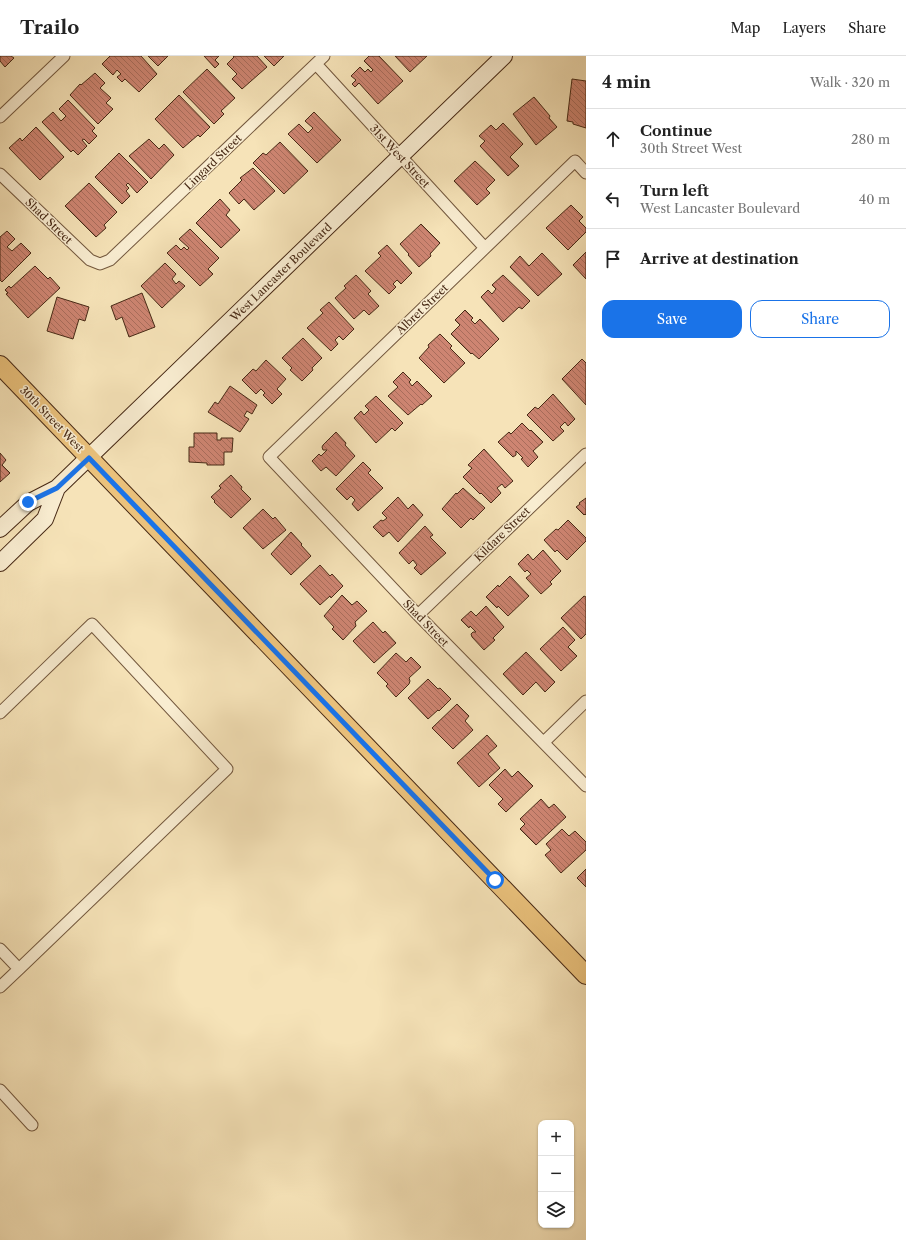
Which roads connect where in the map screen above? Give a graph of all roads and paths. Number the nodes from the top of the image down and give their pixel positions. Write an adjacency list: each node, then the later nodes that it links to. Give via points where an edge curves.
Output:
1 (64, 56): 5 (street)
2 (324, 56): 4 (street, Lingard Street)
3 (504, 56): 6 (street, West Lancaster Boulevard)
4 (316, 64): 6 (street, 31st West Street); 10 (street, Lingard Street, via 110,260)
5 (0, 117)
6 (400, 157): 9 (street, 31st West Street); 14 (street, West Lancaster Boulevard)
7 (586, 172): 9 (street, Albret Street, via 575,161)
8 (0, 174): 10 (street, Shad Street, via 90,260)
9 (485, 248): 13 (street, Albret Street)
10 (100, 264)
11 (0, 365): 14 (main road, 30th Street West)
12 (586, 454): 18 (street, Kildare Street)
13 (269, 457): 18 (street, Shad Street)
14 (89, 458): 15 (street, West Lancaster Boulevard); 25 (main road, 30th Street West)
15 (57, 488): 16 (street, West Lancaster Boulevard, via 28,502); 17 (street, West Lancaster Boulevard, via 45,519)
16 (0, 530)
17 (0, 563)
18 (418, 615): 21 (street, Shad Street)
19 (586, 701): 21 (street)
20 (0, 713): 24 (street, via 92,624 227,769)
21 (544, 742): 22 (street, Shad Street)
22 (586, 786)
23 (0, 949): 24 (street)
24 (19, 969): 26 (street)
25 (586, 975)
26 (0, 987)
27 (0, 1090): 28 (street)
28 (32, 1125)

